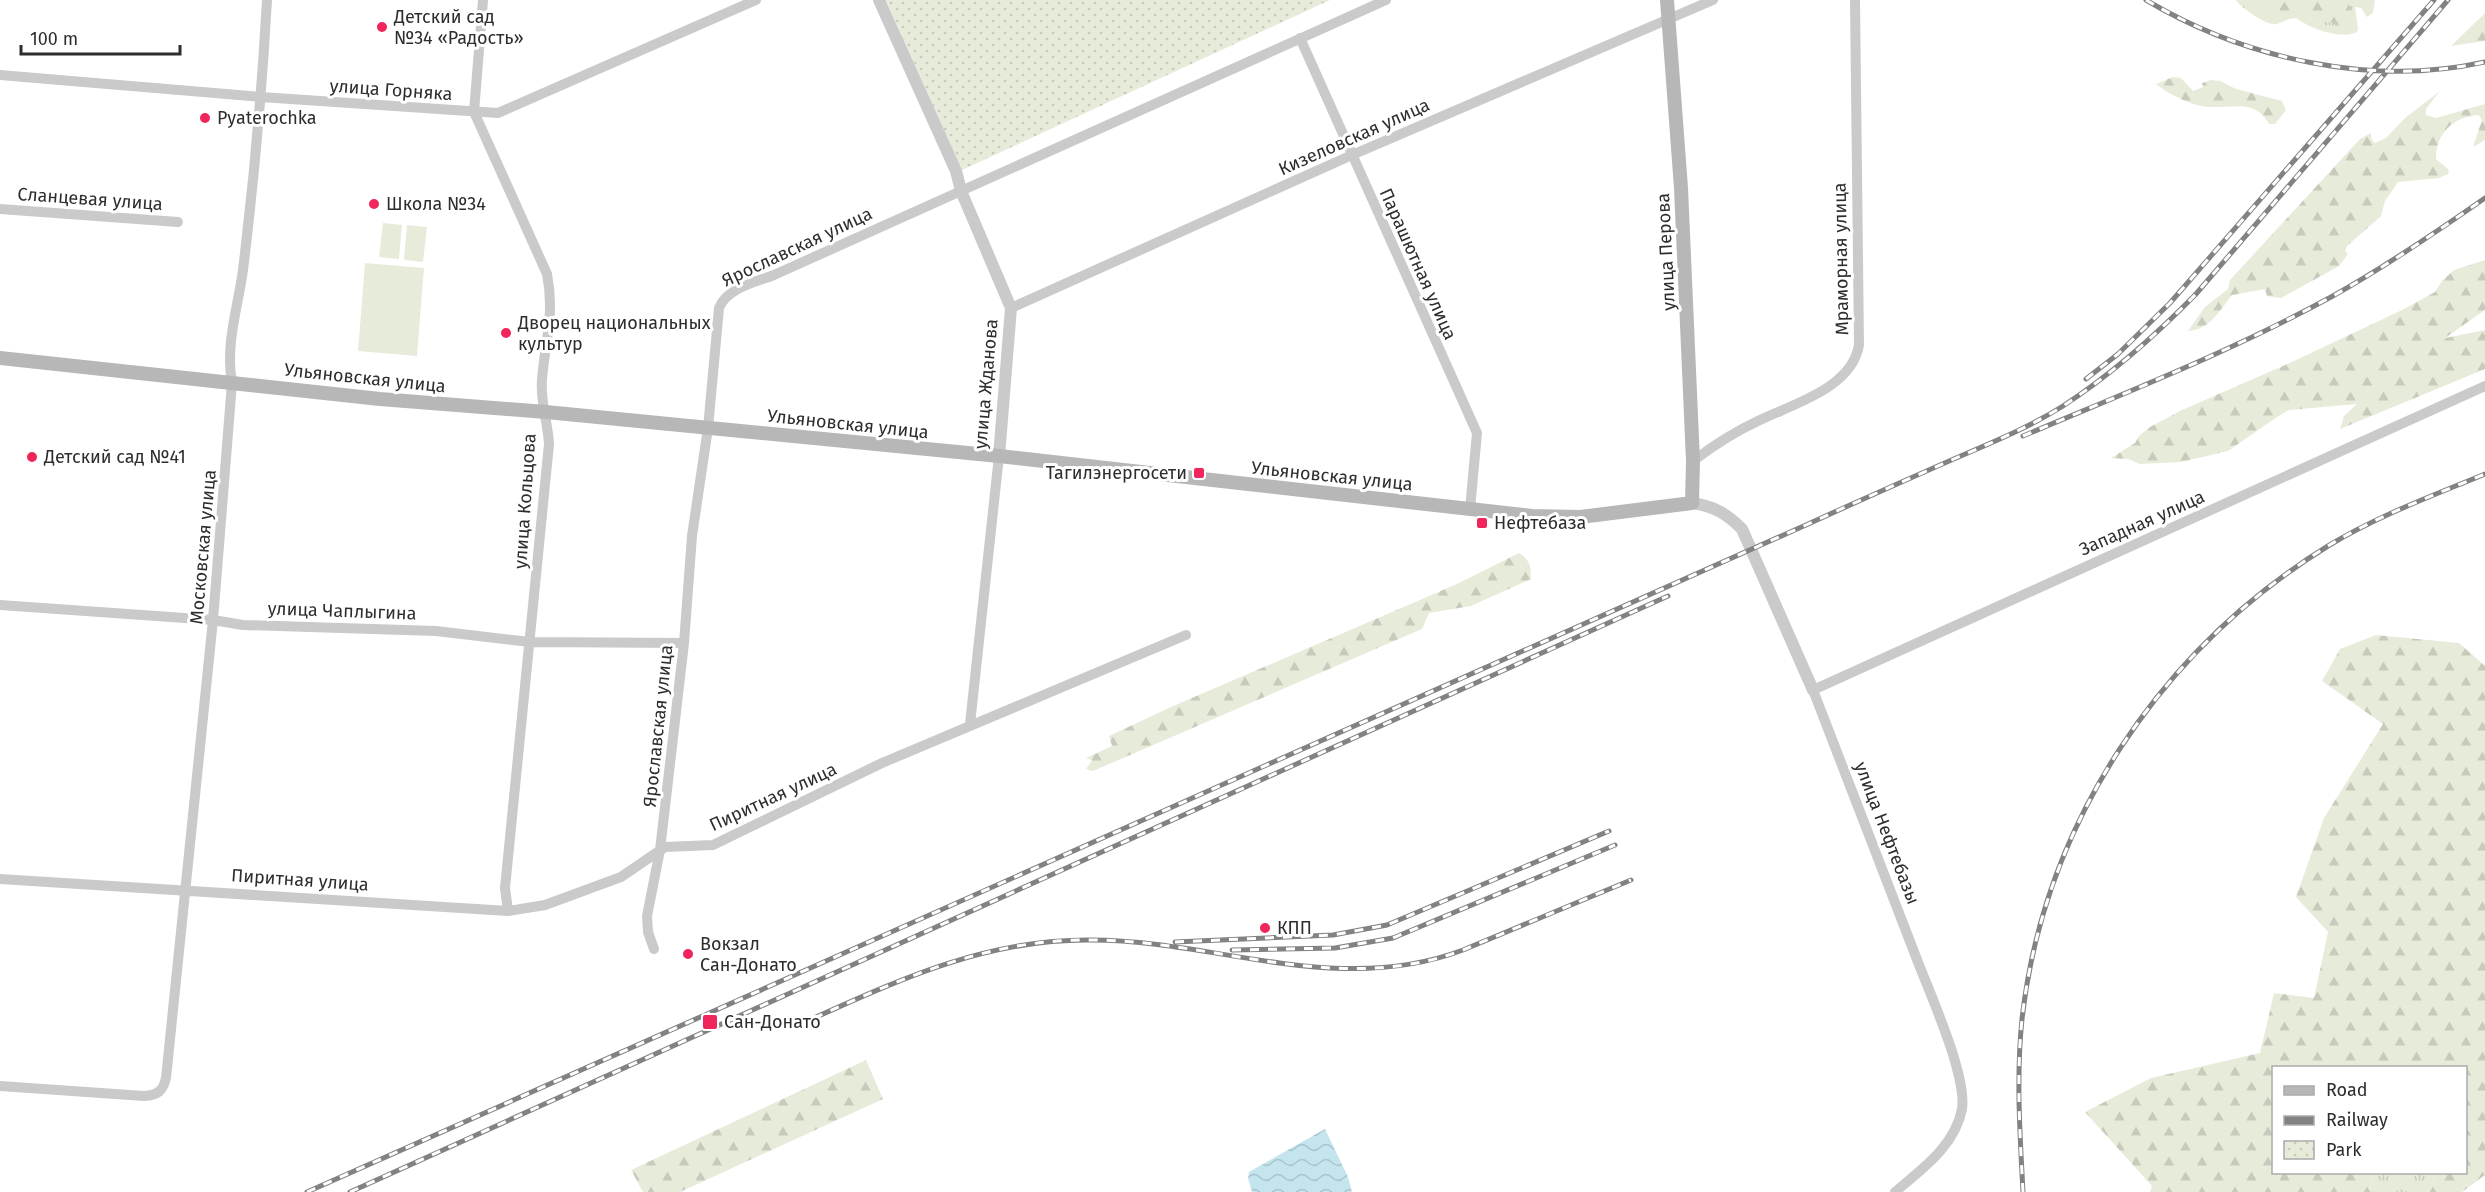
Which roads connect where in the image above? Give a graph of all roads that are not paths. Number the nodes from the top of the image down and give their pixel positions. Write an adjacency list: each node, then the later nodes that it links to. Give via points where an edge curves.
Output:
1 (267, 0): 12 (street, Московская улица)
2 (483, 0): 13 (street, улица Кольцова)
3 (756, 0): 13 (street, улица Горняка, via 512,109)
4 (879, 0): 15 (street, улица Жданова, via 956,171)
5 (1386, 0): 10 (street, Ярославская улица)
6 (1667, 0): 9 (main road, улица Перова)
7 (1713, 0): 9 (street, Кизеловская улица)
8 (1855, 0): 25 (street, Мраморная улица, via 1859,345 1856,359 1818,394 1736,432)
9 (1668, 20): 14 (street, Кизеловская улица); 25 (main road, улица Перова, via 1681,188)
10 (1300, 38): 14 (street, Парашютная улица); 15 (street, Ярославская улица)
11 (0, 75): 12 (street, улица Горняка)
12 (261, 98): 13 (street, улица Горняка); 20 (street, Московская улица, via 243,272 229,353)
13 (474, 112): 22 (street, улица Кольцова, via 547,274 551,321 542,381)
14 (1352, 156): 18 (street, Кизеловская улица); 27 (street, Парашютная улица, via 1477,433)
15 (961, 191): 18 (street, улица Жданова); 23 (street, Ярославская улица, via 734,291 722,300)
16 (0, 209): 17 (street, Сланцевая улица)
17 (178, 222)
18 (1011, 308): 24 (street, улица Жданова)
19 (0, 358): 20 (main road, Ульяновская улица)
20 (232, 383): 22 (main road, Ульяновская улица); 29 (street, Московская улица)
21 (2485, 386): 33 (street, Западная улица)
22 (546, 412): 23 (main road, Ульяновская улица); 31 (street, улица Кольцова, via 549,444)
23 (708, 428): 24 (main road, Ульяновская улица); 32 (street, Ярославская улица, via 692,536)
24 (999, 456): 27 (main road, Ульяновская улица); 34 (street, улица Жданова)
25 (1693, 461): 26 (main road, улица Перова)
26 (1692, 503): 27 (main road, Ульяновская улица, via 1580,517); 33 (street, улица Нефтебазы, via 1721,511 1742,529)
27 (1470, 509)
28 (0, 605): 29 (street, улица Чаплыгина)
29 (213, 620): 31 (street, улица Чаплыгина, via 243,625 436,630); 37 (street, Московская улица)
30 (1186, 635): 34 (street, Пиритная улица)
31 (530, 642): 32 (street, улица Чаплыгина); 38 (street, улица Кольцова, via 505,888)
32 (684, 643): 35 (street, Ярославская улица)
33 (1813, 690): 41 (street, улица Нефтебазы, via 1961,1086 1962,1108 1946,1145)
34 (970, 724): 35 (street, Пиритная улица, via 712,845)
35 (660, 850): 38 (street, Пиритная улица, via 621,877 545,905); 39 (street, Ярославская улица, via 646,916)
36 (0, 879): 37 (street, Пиритная улица)
37 (186, 889): 38 (street, Пиритная улица); 40 (street, Московская улица, via 164,1087 157,1094 144,1096)
38 (508, 911)
39 (654, 949)
40 (0, 1086)
41 (1895, 1192)

